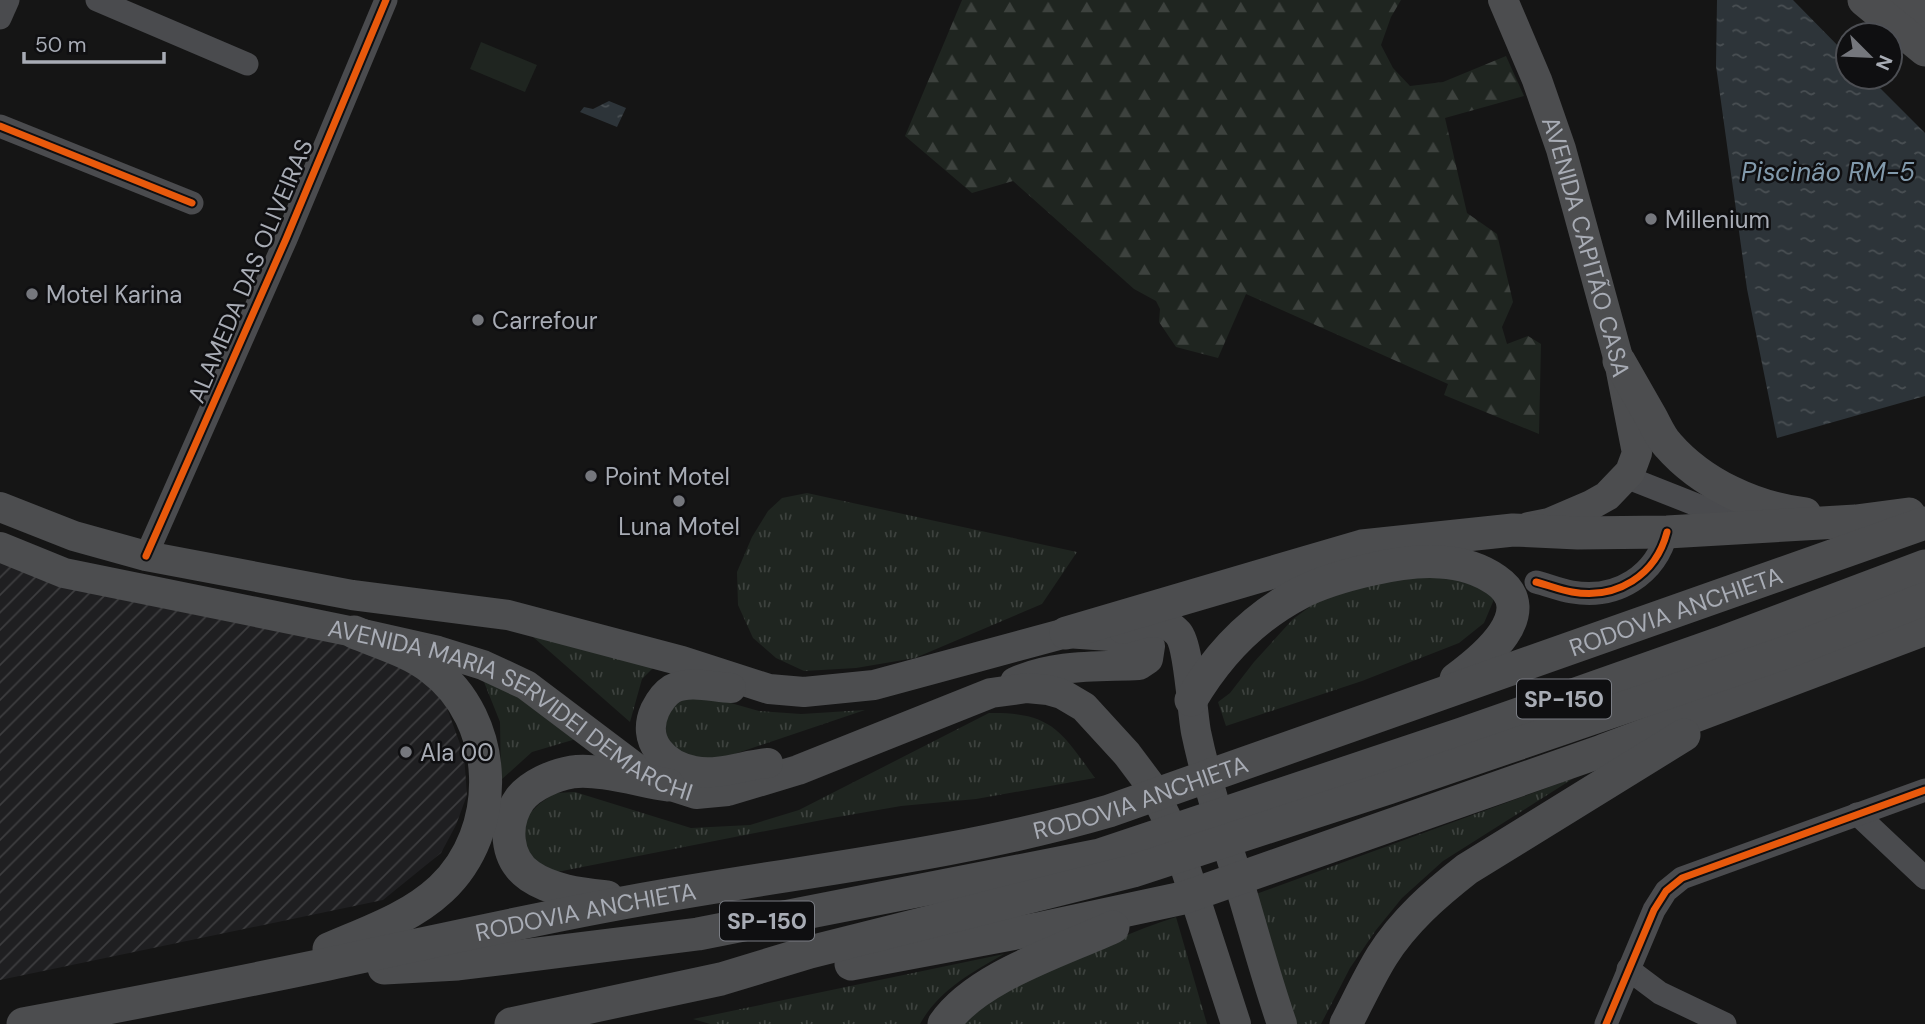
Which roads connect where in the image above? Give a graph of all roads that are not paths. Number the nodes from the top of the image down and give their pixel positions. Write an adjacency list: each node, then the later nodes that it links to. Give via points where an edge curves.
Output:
1 (8, 0): 6 (street)
2 (97, 0): 8 (street)
3 (386, 0): 21 (street, ALAMEDA DAS OLIVEIRAS)
4 (1503, 0): 11 (main road, AVENIDA CAPITÃO CASA, via 1561,149)
5 (1864, 0): 7 (highway)
6 (0, 18)
7 (1925, 50)
8 (247, 64)
9 (0, 125): 10 (street)
10 (192, 203)
11 (1619, 361): 12 (main road, AVENIDA CAPITÃO CASA, via 1637,453 1635,464); 15 (highway, via 1667,444 1711,480 1765,506)
12 (1619, 484): 17 (street); 18 (main road, via 1591,505 1549,523)
13 (0, 507): 21 (main road, AVENIDA MARIA SERVIDEI DEMARCHI, via 74,536)
14 (1925, 512): 15 (highway)
15 (1856, 521): 17 (highway)
16 (1925, 523): 32 (highway, RODOVIA ANCHIETA / SP-150)
17 (1754, 528): 19 (highway)
18 (1513, 530): 19 (highway); 27 (highway, via 1362,546)
19 (1667, 532): 23 (street, via 1652,565 1622,587 1585,594)
20 (0, 547): 26 (main road, AVENIDA MARIA SERVIDEI DEMARCHI, via 64,573)
21 (146, 556): 29 (main road, AVENIDA MARIA SERVIDEI DEMARCHI, via 352,595 508,615)
22 (1925, 566): 41 (highway, RODOVIA ANCHIETA / SP-150, via 1462,734 1100,855 698,934 445,965 393,969)
23 (1536, 582)
24 (1925, 599): 44 (highway, SP-150, via 1787,652 1133,871 810,952)
25 (1925, 629): 31 (highway, SP-150)
26 (354, 632): 35 (main road, AVENIDA MARIA SERVIDEI DEMARCHI, via 461,657 512,677 628,763); 43 (highway, via 432,668 460,699 483,754 484,811 462,864 442,888 416,908)
27 (1066, 633): 28 (main road, AVENIDA MARIA SERVIDEI DEMARCHI); 29 (main road, AVENIDA MARIA SERVIDEI DEMARCHI, via 874,685 804,692)
28 (1100, 635): 30 (main road, via 1143,643 1150,646 1150,653 1139,665 1049,670); 33 (main road, via 1149,621 1177,631 1185,649)
29 (769, 689): 34 (main road, via 694,685 672,689 653,715 652,739 664,757 691,771 769,763)
30 (991, 693): 34 (main road, AVENIDA MARIA SERVIDEI DEMARCHI); 49 (main road, AVENIDA MARIA SERVIDEI DEMARCHI, via 1027,688 1062,694 1090,713 1138,769 1168,820)
31 (1752, 694): 39 (highway, SP-150, via 1602,751); 50 (highway, via 1466,869 1441,889 1387,949)
32 (1430, 698): 33 (highway, via 1491,651 1506,629 1512,609 1510,594 1495,579 1465,566 1422,562 1368,571 1299,593 1231,643 1210,669); 40 (highway, RODOVIA ANCHIETA / SP-150, via 1122,807 1049,828)
33 (1191, 706): 45 (main road, via 1202,760)
34 (798, 770): 35 (main road, AVENIDA MARIA SERVIDEI DEMARCHI, via 711,794)
35 (668, 785): 40 (highway, via 597,772 567,773 532,789 519,801 512,818 511,852 528,875 560,889)
36 (1925, 790): 37 (street)
37 (1857, 814): 38 (street); 42 (street, via 1682,878 1654,910)
38 (1925, 878)
39 (1172, 900): 44 (highway, SP-150, via 807,972); 48 (highway, via 1007,974 974,993)
40 (632, 901): 41 (highway, RODOVIA ANCHIETA / SP-150)
41 (327, 964): 43 (highway, RODOVIA ANCHIETA / SP-150)
42 (1628, 969): 51 (street); 52 (street, via 1660,993)
43 (263, 977): 46 (highway, RODOVIA ANCHIETA / SP-150)
44 (721, 979): 47 (highway, SP-150)
45 (1280, 1018)
46 (23, 1024)
47 (511, 1024)
48 (944, 1024)
49 (1237, 1024)
50 (1346, 1024)
51 (1606, 1024)
52 (1725, 1024)

